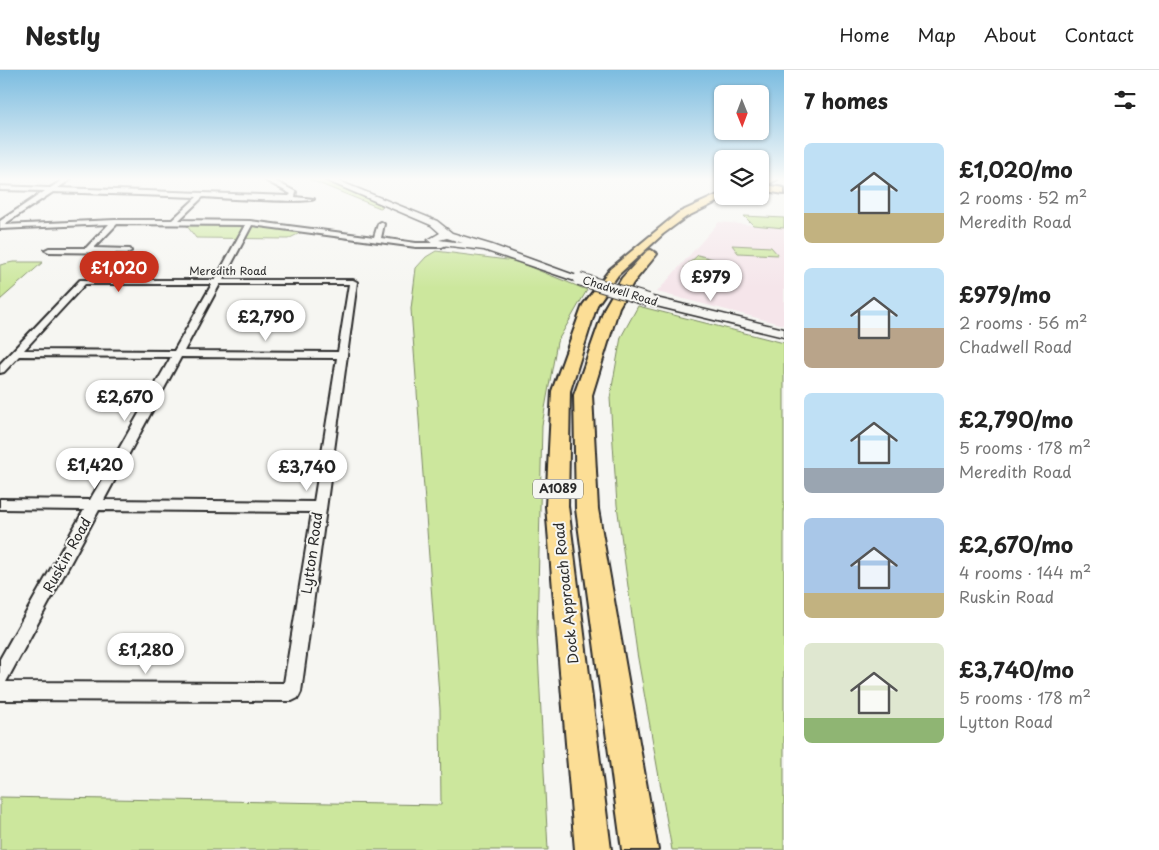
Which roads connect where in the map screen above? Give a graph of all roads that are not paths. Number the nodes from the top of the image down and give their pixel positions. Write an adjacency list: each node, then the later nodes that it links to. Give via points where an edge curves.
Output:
1 (15, 215): 9 (street)
2 (181, 215): 7 (street)
3 (416, 215): 12 (main road, via 434,223)
4 (681, 215): 28 (main road, Dock Approach Road / A1089, via 614,272 590,305 561,391 557,506)
5 (704, 215): 29 (main road, A1089, via 668,236 627,281 612,307 584,395 587,509)
6 (116, 222): 7 (street); 9 (street); 14 (street)
7 (174, 222): 8 (street)
8 (250, 223): 11 (street); 16 (street, Ruskin Road)
9 (0, 226)
10 (383, 226): 11 (street)
11 (377, 239): 12 (street, via 406,243)
12 (445, 240): 18 (main road, Chadwell Road, bridge, via 488,247 648,300)
13 (48, 250): 14 (street)
14 (88, 250): 15 (street)
15 (127, 251)
16 (217, 282): 17 (street, Meredith Road, via 353,282); 19 (street, Meredith Road, via 84,282); 20 (street, Ruskin Road)
17 (350, 296): 21 (street, Lytton Road)
18 (784, 333)
19 (16, 353): 20 (street); 22 (street)
20 (177, 354): 21 (street); 24 (street, Ruskin Road)
21 (342, 355): 25 (street, Lytton Road)
22 (0, 370)
23 (0, 504): 24 (street)
24 (95, 504): 25 (street); 26 (street, Ruskin Road)
25 (319, 506): 27 (street, Lytton Road, via 292,692)
26 (0, 676)
27 (0, 691)
28 (592, 850)
29 (640, 850)

